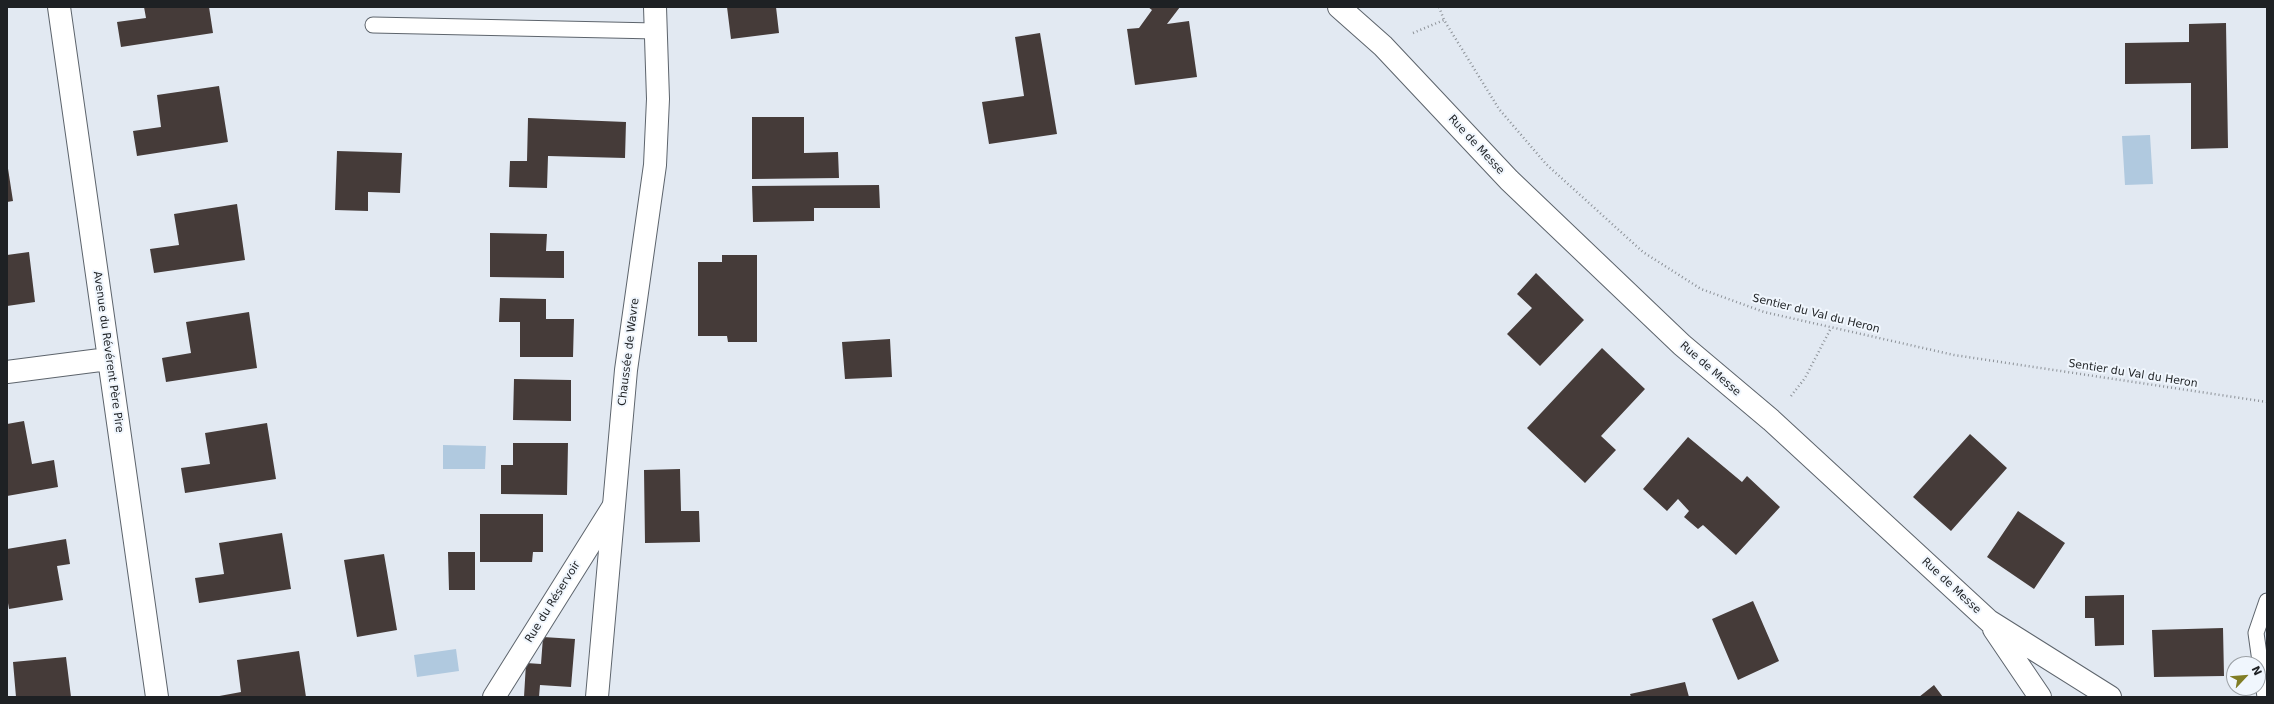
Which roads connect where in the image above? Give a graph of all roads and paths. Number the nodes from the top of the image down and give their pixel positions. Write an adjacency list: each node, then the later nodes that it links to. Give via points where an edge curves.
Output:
1 (59, 7): 8 (street, Avenue du Révérent Père Pire)
2 (654, 7): 6 (street, Chaussée de Wavre)
3 (1338, 7): 11 (street, Rue de Messe, via 1383,46 1509,180 1676,340)
4 (1439, 7): 7 (path, Sentier du Val du Heron, via 1444,20 1499,109 1546,164 1643,252 1701,289 1764,312)
5 (373, 24): 6 (lane)
6 (656, 31): 12 (street, Chaussée de Wavre, via 658,99 655,165 626,370)
7 (1831, 328): 10 (path, Sentier du Val du Heron, via 1954,355); 11 (path, via 1805,378)
8 (108, 359): 9 (street); 15 (street, Avenue du Révérent Père Pire)
9 (7, 372)
10 (2267, 402)
11 (1771, 420): 14 (street, Rue de Messe)
12 (613, 506): 16 (street, Rue du Réservoir); 17 (street, Chaussée de Wavre)
13 (2267, 601): 20 (lane, via 2256,633)
14 (1989, 621): 18 (street); 19 (street, Rue de Messe)
15 (157, 697)
16 (494, 697)
17 (597, 697)
18 (2040, 697)
19 (2110, 697)
20 (2265, 697)

